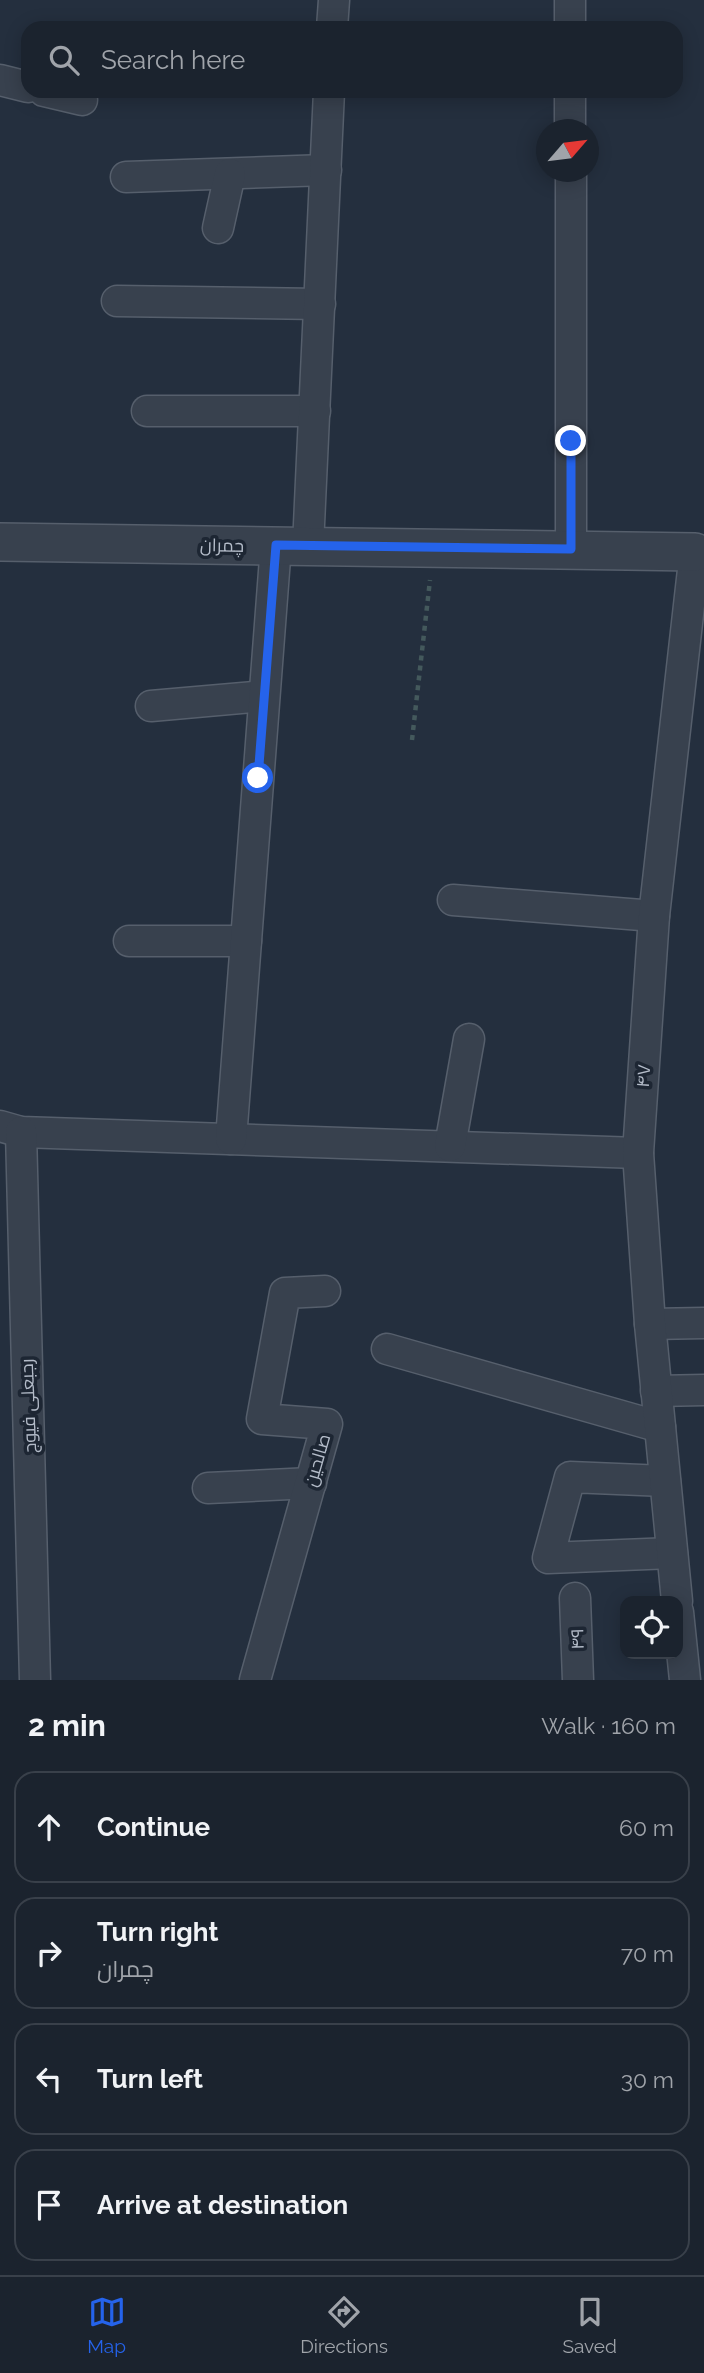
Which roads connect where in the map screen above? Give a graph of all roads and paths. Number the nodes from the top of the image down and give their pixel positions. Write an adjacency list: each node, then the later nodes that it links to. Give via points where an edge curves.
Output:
1 (334, 0): 3 (street)
2 (570, 0): 4 (street)
3 (332, 21)
4 (570, 21)
5 (0, 80): 6 (street)
6 (21, 85)
7 (74, 98): 10 (street)
8 (330, 98): 12 (street)
9 (570, 98): 11 (street)
10 (82, 100)
11 (570, 119)
12 (326, 170): 13 (street); 18 (street)
13 (230, 174): 14 (street); 16 (street)
14 (126, 177)
15 (570, 182): 24 (street)
16 (218, 229)
17 (117, 301): 18 (street)
18 (320, 303): 20 (street)
19 (147, 411): 20 (street)
20 (315, 411): 22 (street)
21 (0, 542): 22 (street, چمران)
22 (292, 545): 23 (street, چمران); 26 (street)
23 (434, 547): 24 (street, چمران); 28 (path)
24 (571, 549): 25 (street, چمران)
25 (701, 551): 30 (street, ۴۷)
26 (264, 696): 27 (street); 32 (street)
27 (151, 706)
28 (412, 740)
29 (453, 900): 30 (street)
30 (654, 916): 37 (street, ۴۷)
31 (129, 941): 32 (street)
32 (246, 941): 35 (street)
33 (468, 1039): 36 (street)
34 (10, 1129): 35 (street); 52 (street, رجبعلی فیوج)
35 (231, 1139): 36 (street)
36 (450, 1146): 37 (street)
37 (638, 1153): 39 (street, ۴۷)
38 (325, 1291): 46 (street, صالحین, via 285,1293 262,1419 327,1424)
39 (650, 1324): 40 (street); 43 (street, ۴۷)
40 (704, 1324)
41 (387, 1349): 44 (street)
42 (704, 1390): 43 (street)
43 (656, 1391): 44 (street, ۴۷)
44 (660, 1427): 45 (street, ۴۷)
45 (665, 1481): 48 (street, ۴۷); 48 (street, via 570,1477 548,1558)
46 (311, 1483): 47 (street); 53 (street, صالحین)
47 (208, 1488)
48 (672, 1553): 49 (street, ۴۷)
49 (676, 1596)
50 (575, 1598): 54 (street, ۴۹)
51 (683, 1659): 55 (street)
52 (35, 1680)
53 (255, 1680)
54 (578, 1680)
55 (685, 1680)

